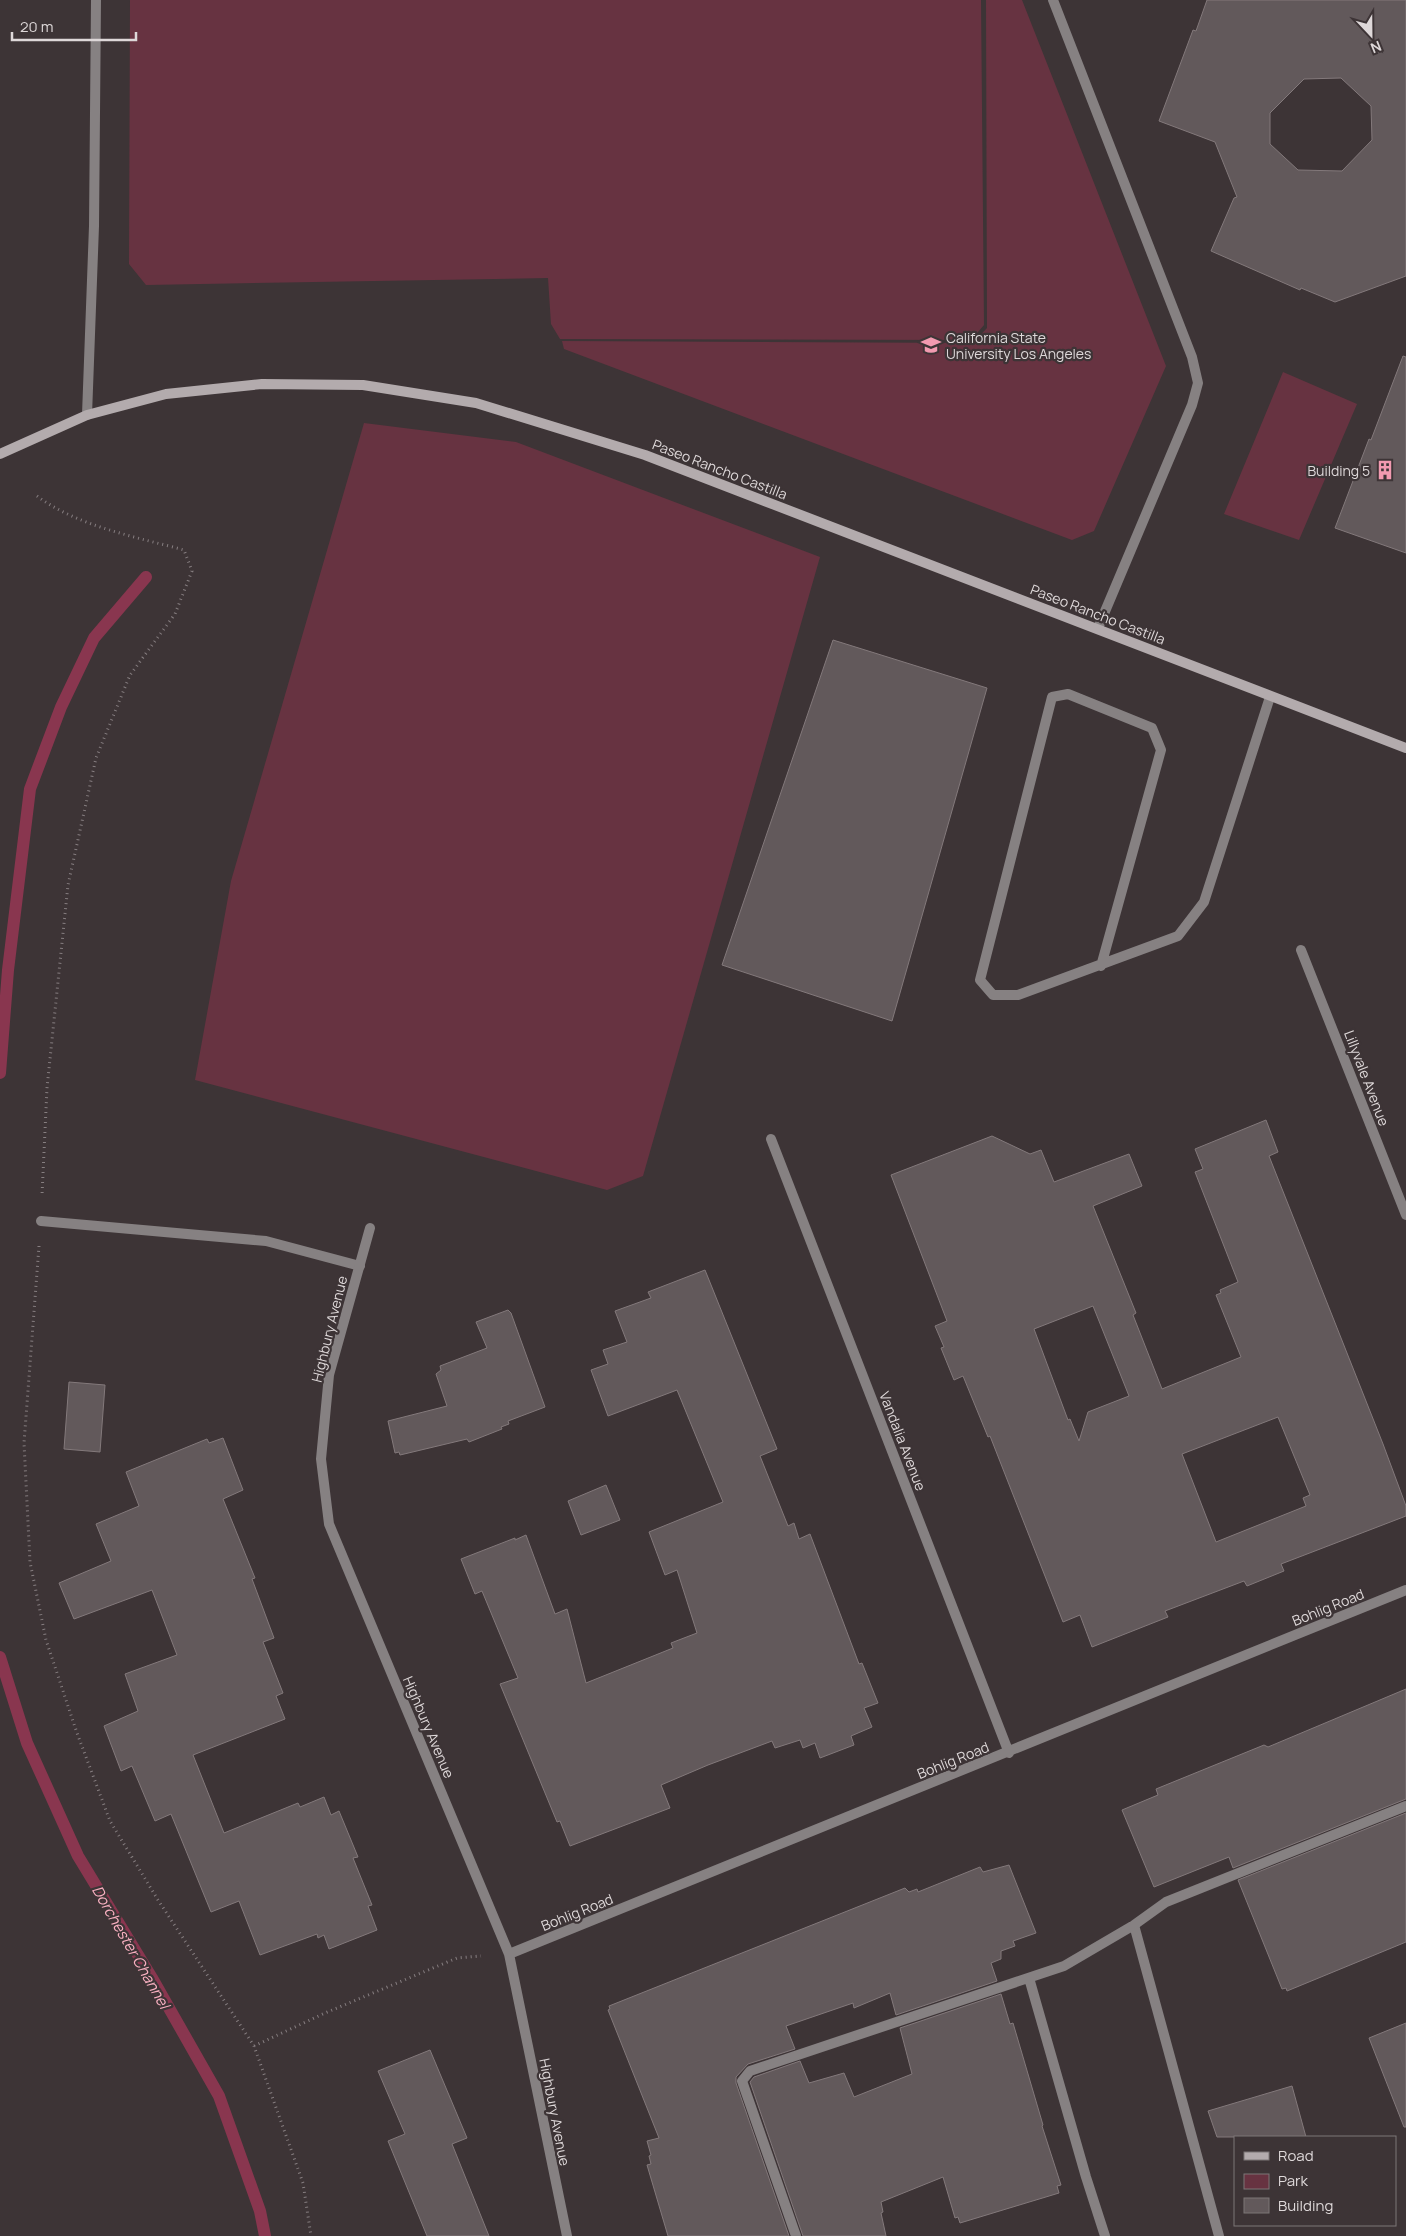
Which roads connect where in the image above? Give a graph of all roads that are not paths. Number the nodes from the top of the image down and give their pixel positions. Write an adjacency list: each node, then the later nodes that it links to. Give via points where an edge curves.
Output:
1 (96, 0): 3 (street, via 94,226)
2 (1053, 0): 5 (street, via 1192,357 1198,384)
3 (87, 415): 4 (street, Paseo Rancho Castilla); 5 (street, Paseo Rancho Castilla, via 166,394 262,384 363,385 476,403 645,455)
4 (3, 452)
5 (1098, 628): 6 (street, Paseo Rancho Castilla)
6 (1270, 697): 7 (street, Paseo Rancho Castilla); 9 (street, via 1204,902 1178,936)
7 (1406, 748)
8 (1301, 950): 11 (street, Lillyvale Avenue)
9 (1100, 966): 9 (street, via 1018,995 993,995 980,980 1052,697 1068,694 1152,728 1161,750)
10 (771, 1139): 16 (street, Vandalia Avenue)
11 (1406, 1215)
12 (41, 1221): 14 (street, via 266,1242)
13 (370, 1228): 14 (street, Highbury Avenue)
14 (360, 1266): 19 (street, Highbury Avenue, via 329,1375 321,1459 329,1524)
15 (1406, 1590): 16 (street, Bohlig Road)
16 (1009, 1753): 19 (street, Bohlig Road)
17 (1406, 1806): 18 (street, via 1166,1902)
18 (1134, 1925): 20 (street, via 1064,1966); 24 (street)
19 (509, 1954): 21 (street, Highbury Avenue)
20 (1029, 1978): 22 (street, via 750,2071 742,2081); 23 (street)
21 (567, 2236)
22 (796, 2236)
23 (1105, 2236)
24 (1219, 2236)

